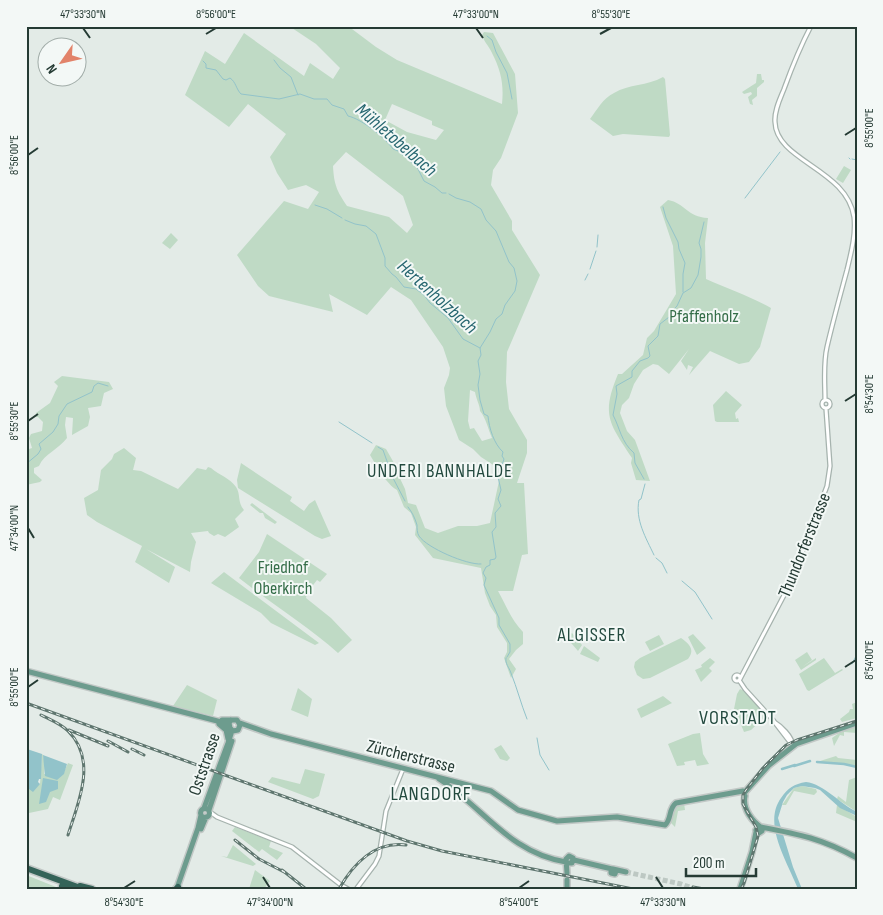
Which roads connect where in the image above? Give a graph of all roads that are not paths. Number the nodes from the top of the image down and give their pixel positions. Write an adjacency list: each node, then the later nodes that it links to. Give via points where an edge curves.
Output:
1 (811, 26): 8 (street, Thundorferstrasse, via 792,67 775,122 785,145 825,174 842,191 854,216 852,246 827,349 825,400 821,405 826,408 830,464 828,486 792,580 739,681 788,736)
2 (26, 671): 3 (main road, Zürcherstrasse)
3 (180, 710): 4 (main road, Zürcherstrasse); 6 (main road, Zürcherstrasse)
4 (207, 719): 6 (main road, Zürcherstrasse); 7 (main road, via 226,730)
5 (857, 722): 8 (main road)
6 (234, 726): 7 (main road, Oststrasse); 9 (main road, Zürcherstrasse); 14 (main road, Oststrasse)
7 (226, 746): 14 (main road, Oststrasse)
8 (793, 746): 13 (main road, via 783,751)
9 (403, 768): 10 (main road, Zürcherstrasse); 23 (street, via 386,811 379,856)
10 (434, 776): 11 (main road, Zürcherstrasse); 12 (main road)
11 (443, 778): 12 (main road); 13 (main road, Zürcherstrasse, via 491,791 518,810 554,820 572,821 617,817 662,825 666,824 671,808 677,803)
12 (450, 787): 19 (main road, via 502,833 522,845 553,859)
13 (742, 793): 15 (main road, via 746,808)
14 (206, 813): 22 (main road, Oststrasse); 26 (street, via 292,847)
15 (759, 830): 16 (main road, via 814,838); 28 (main road)
16 (857, 858)
17 (26, 868): 21 (highway)
18 (26, 872): 21 (highway)
19 (625, 873)
20 (567, 880): 27 (main road)
21 (68, 887): 24 (highway); 25 (highway)
22 (179, 887)
23 (357, 888): 26 (street)
24 (83, 889)
25 (92, 889)
26 (350, 889)
27 (567, 889)
28 (742, 889)

